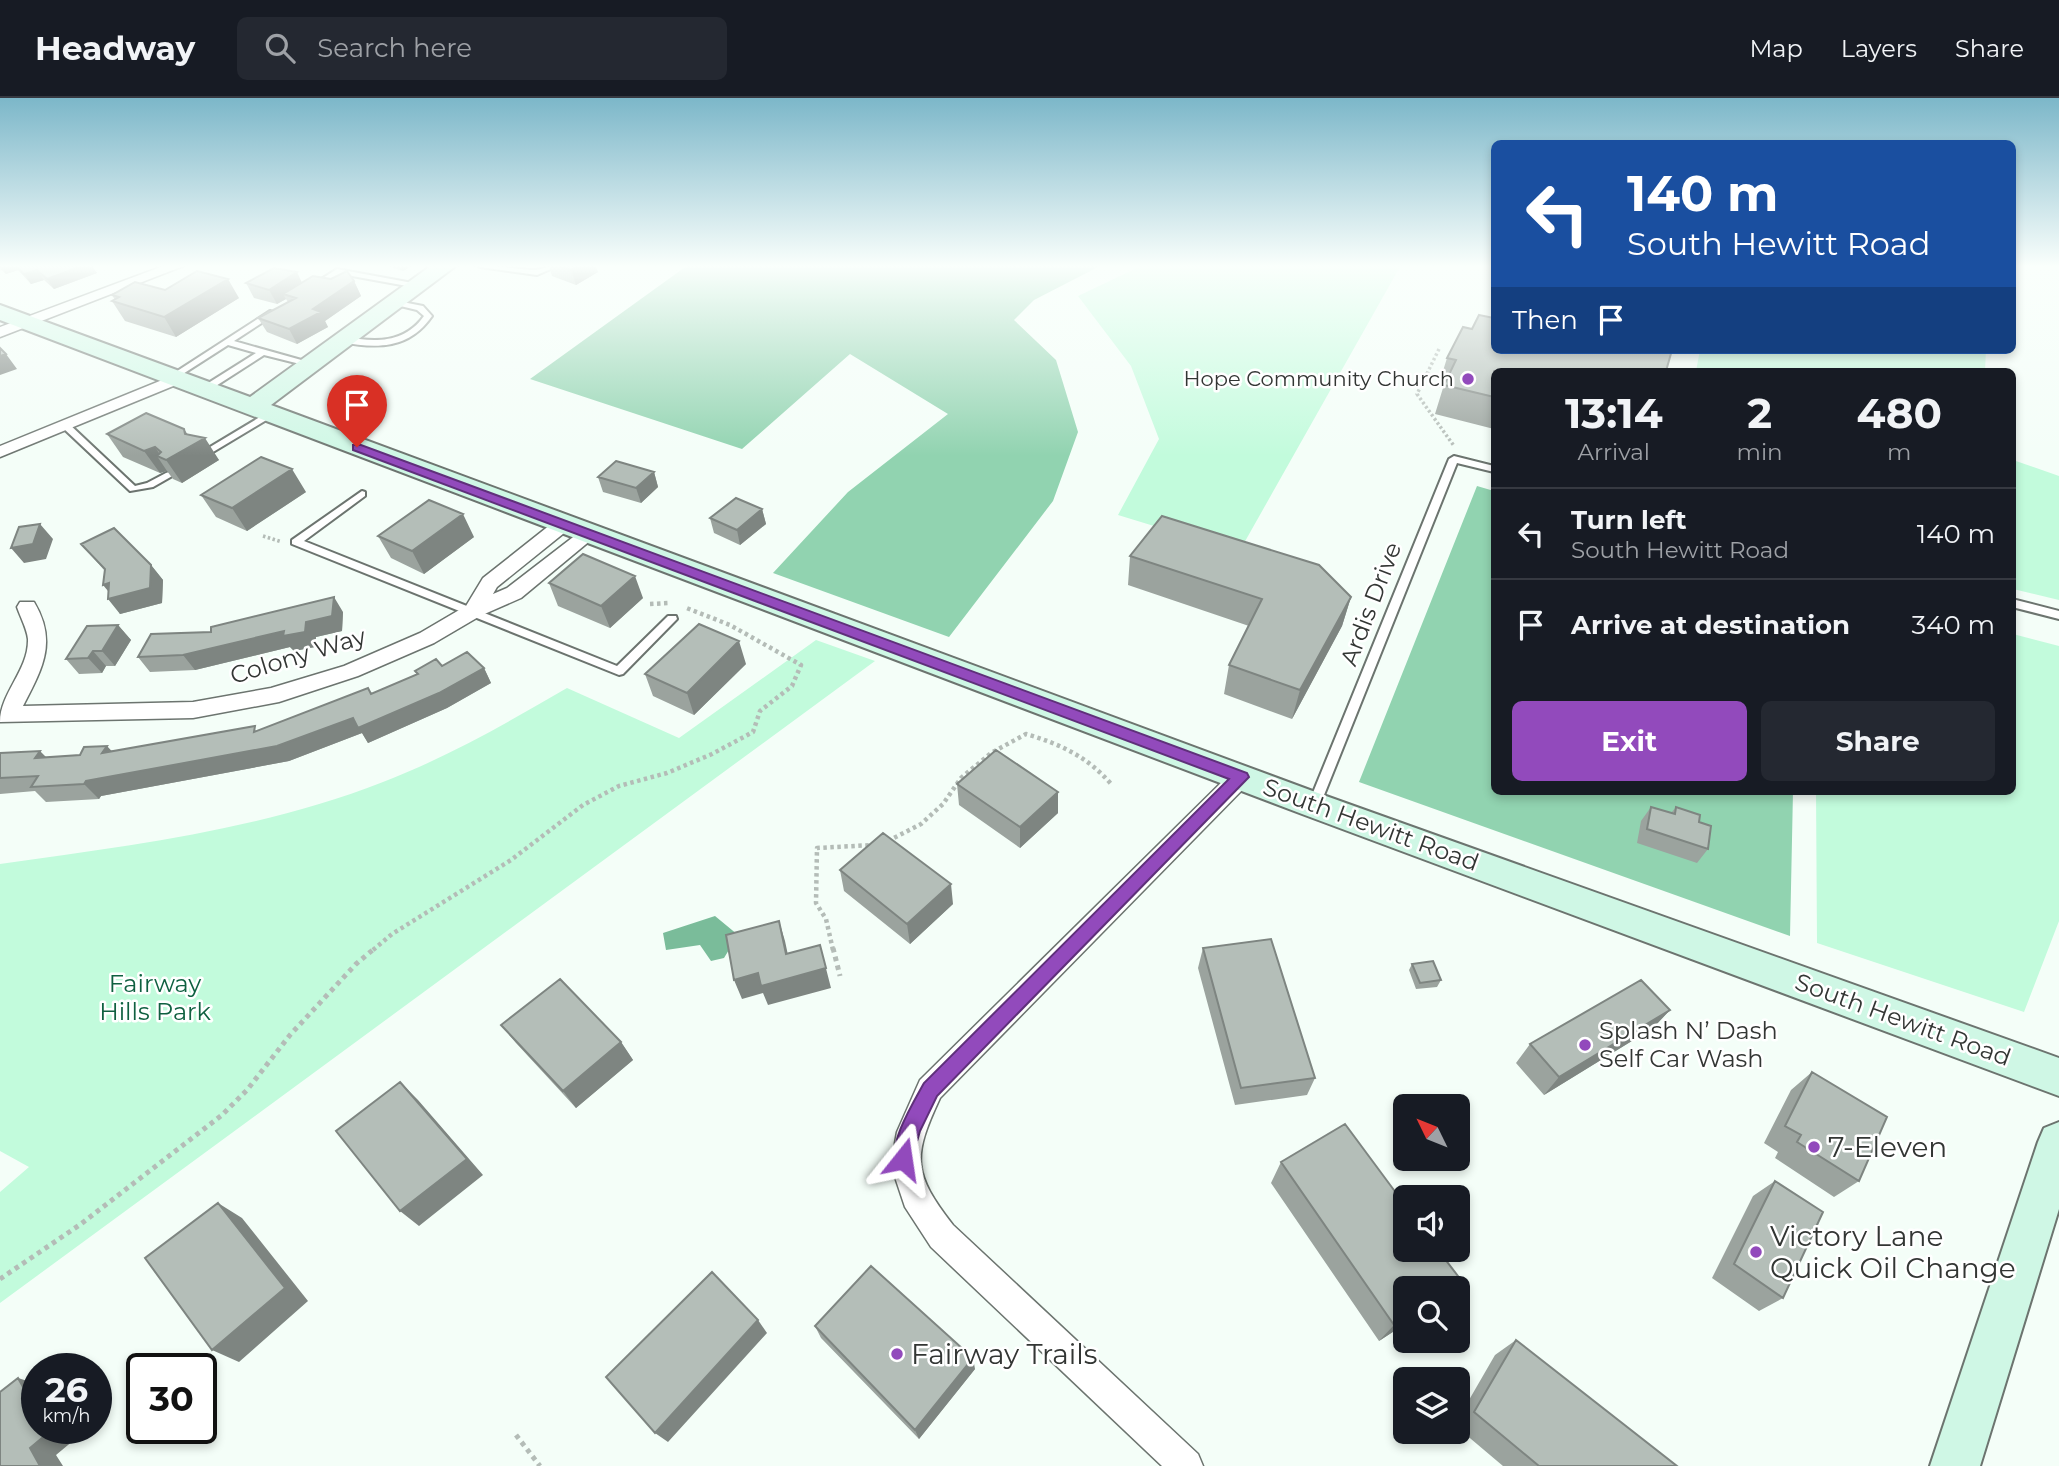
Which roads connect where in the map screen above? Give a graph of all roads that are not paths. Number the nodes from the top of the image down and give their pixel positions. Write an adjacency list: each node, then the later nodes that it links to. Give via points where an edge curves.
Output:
1 (47, 329): 9 (main road, South Hewitt Road)
2 (248, 329): 6 (lane)
3 (359, 329): 5 (main road)
4 (414, 329): 5 (lane, via 391,343)
5 (344, 340): 8 (main road)
6 (227, 342): 7 (lane); 9 (lane)
7 (263, 352): 8 (lane); 10 (lane)
8 (309, 365): 11 (main road)
9 (175, 378): 10 (main road, South Hewitt Road); 12 (street)
10 (205, 389): 11 (main road, South Hewitt Road)
11 (261, 410): 14 (lane); 19 (main road, South Hewitt Road)
12 (65, 425): 13 (street); 17 (lane, via 133,489)
13 (0, 452)
14 (205, 453)
15 (1457, 457): 16 (lane); 27 (lane, Ardis Drive)
16 (1491, 468)
17 (169, 475)
18 (362, 494): 22 (lane, via 296,542)
19 (575, 530): 22 (street, Colony Way, via 514,593); 22 (street, Colony Way, via 490,583); 26 (main road, South Hewitt Road)
20 (2016, 604): 23 (lane)
21 (27, 607): 25 (street, via 38,639 32,667)
22 (473, 611): 24 (lane, via 619,671); 25 (street, Colony Way, via 427,638 351,671 271,696 193,710)
23 (2059, 615)
24 (672, 619)
25 (4, 713)
26 (1241, 777): 27 (main road, South Hewitt Road); 30 (street, via 930,1089 910,1129 903,1159 914,1200 942,1236)
27 (1314, 805): 28 (main road, South Hewitt Road)
28 (2059, 1077)
29 (2059, 1142): 31 (main road)
30 (1186, 1466)
31 (1955, 1466)

